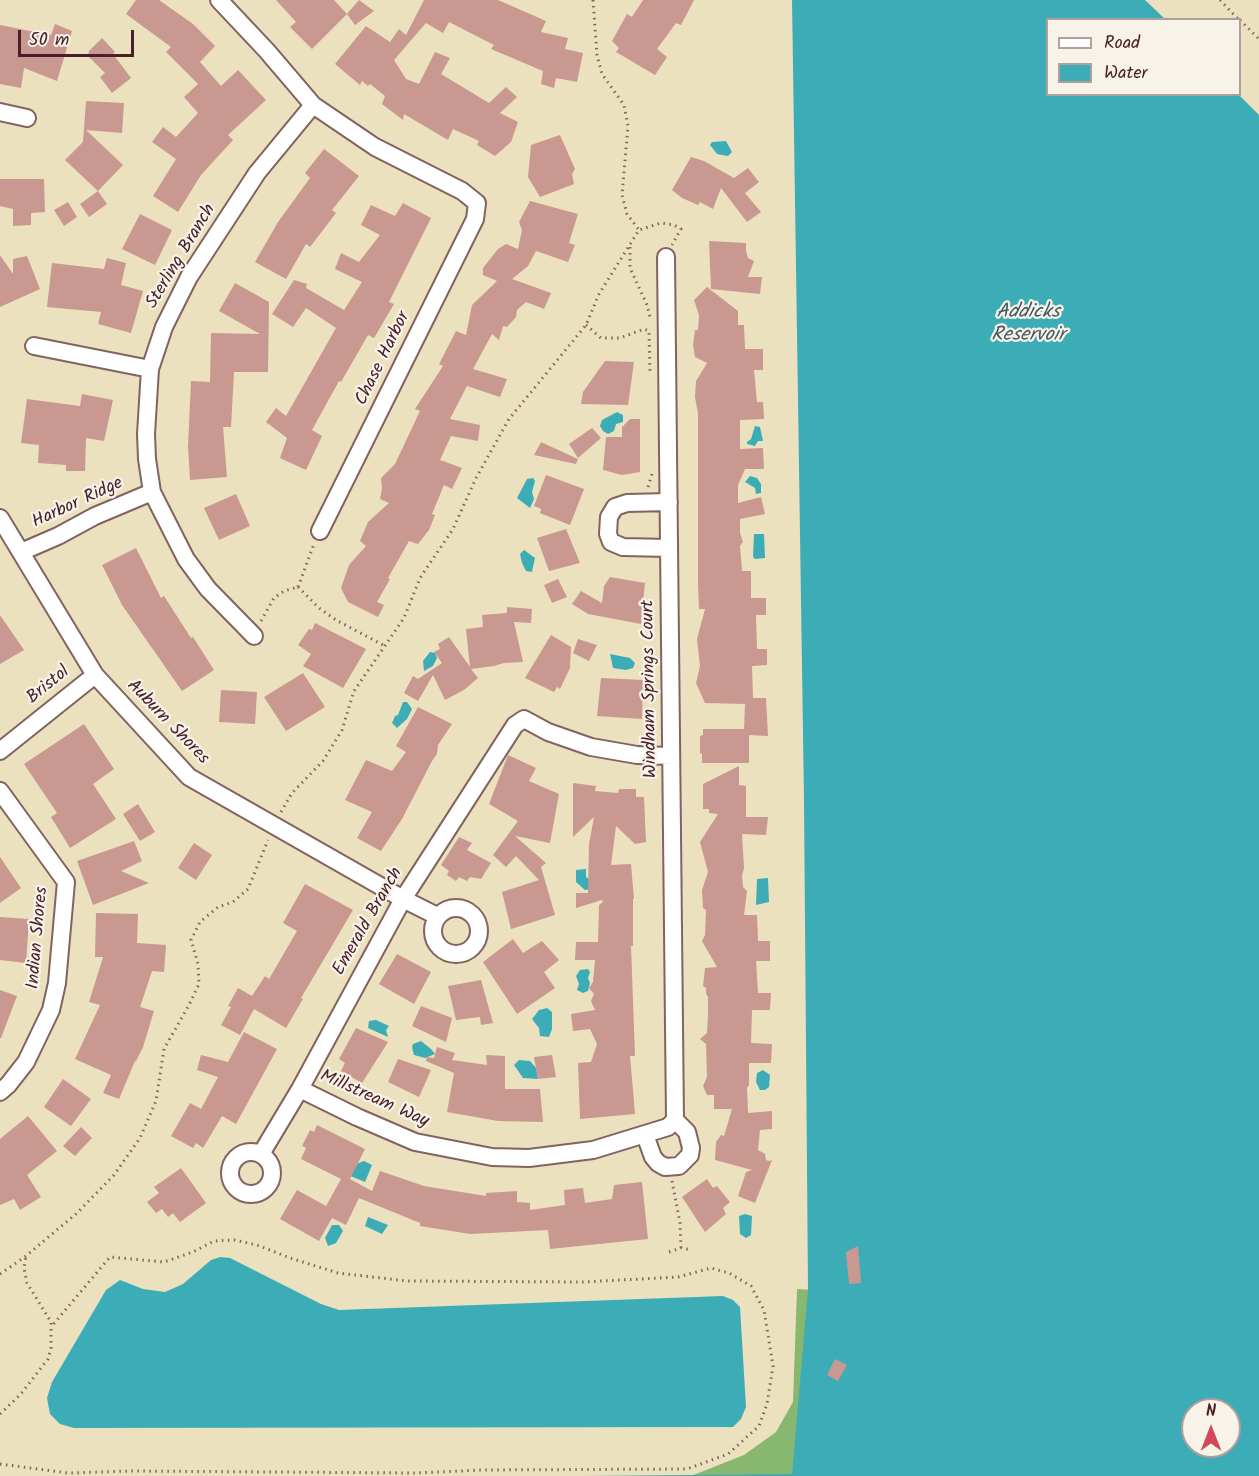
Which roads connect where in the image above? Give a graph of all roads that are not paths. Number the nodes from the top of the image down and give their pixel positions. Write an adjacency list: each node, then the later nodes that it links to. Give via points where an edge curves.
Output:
1 (219, 0): 2 (street)
2 (313, 105): 7 (street, Sterling Branch, via 257,173 189,277 164,327); 11 (street, Chase Harbor, via 375,147 477,202 475,219)
3 (0, 112): 4 (street)
4 (27, 118)
5 (666, 257): 9 (street, Windham Springs Court)
6 (34, 346): 7 (street)
7 (150, 369): 8 (street, Sterling Branch, via 146,434)
8 (152, 492): 13 (street, Harbor Ridge); 14 (street, Sterling Branch, via 186,559 208,589)
9 (662, 502): 12 (street, Windham Springs Court); 12 (street, via 615,507 609,517 608,534 611,542 623,547)
10 (0, 518): 13 (street, Auburn Shores)
11 (320, 531)
12 (669, 548): 17 (street, Windham Springs Court)
13 (21, 552): 15 (street, Auburn Shores)
14 (254, 636)
15 (95, 675): 16 (street, Bristol); 19 (street, Auburn Shores, via 189,777)
16 (0, 750)
17 (671, 756): 19 (street, Emerald Branch, via 591,747 524,719 515,725); 23 (street, Windham Springs Court)
18 (0, 791): 22 (street, Indian Shores, via 66,882 51,1010 26,1062)
19 (403, 899): 20 (street, Auburn Shores); 21 (street, Emerald Branch)
20 (437, 916)
21 (300, 1089): 24 (street, Millstream Way, via 415,1142 492,1157 529,1158 593,1150); 25 (street, Emerald Branch)
22 (0, 1092)
23 (675, 1120): 24 (street, Millstream Way, via 668,1127); 24 (street, via 687,1132 691,1148 686,1161 672,1167 658,1163)
24 (645, 1135)
25 (261, 1154)

